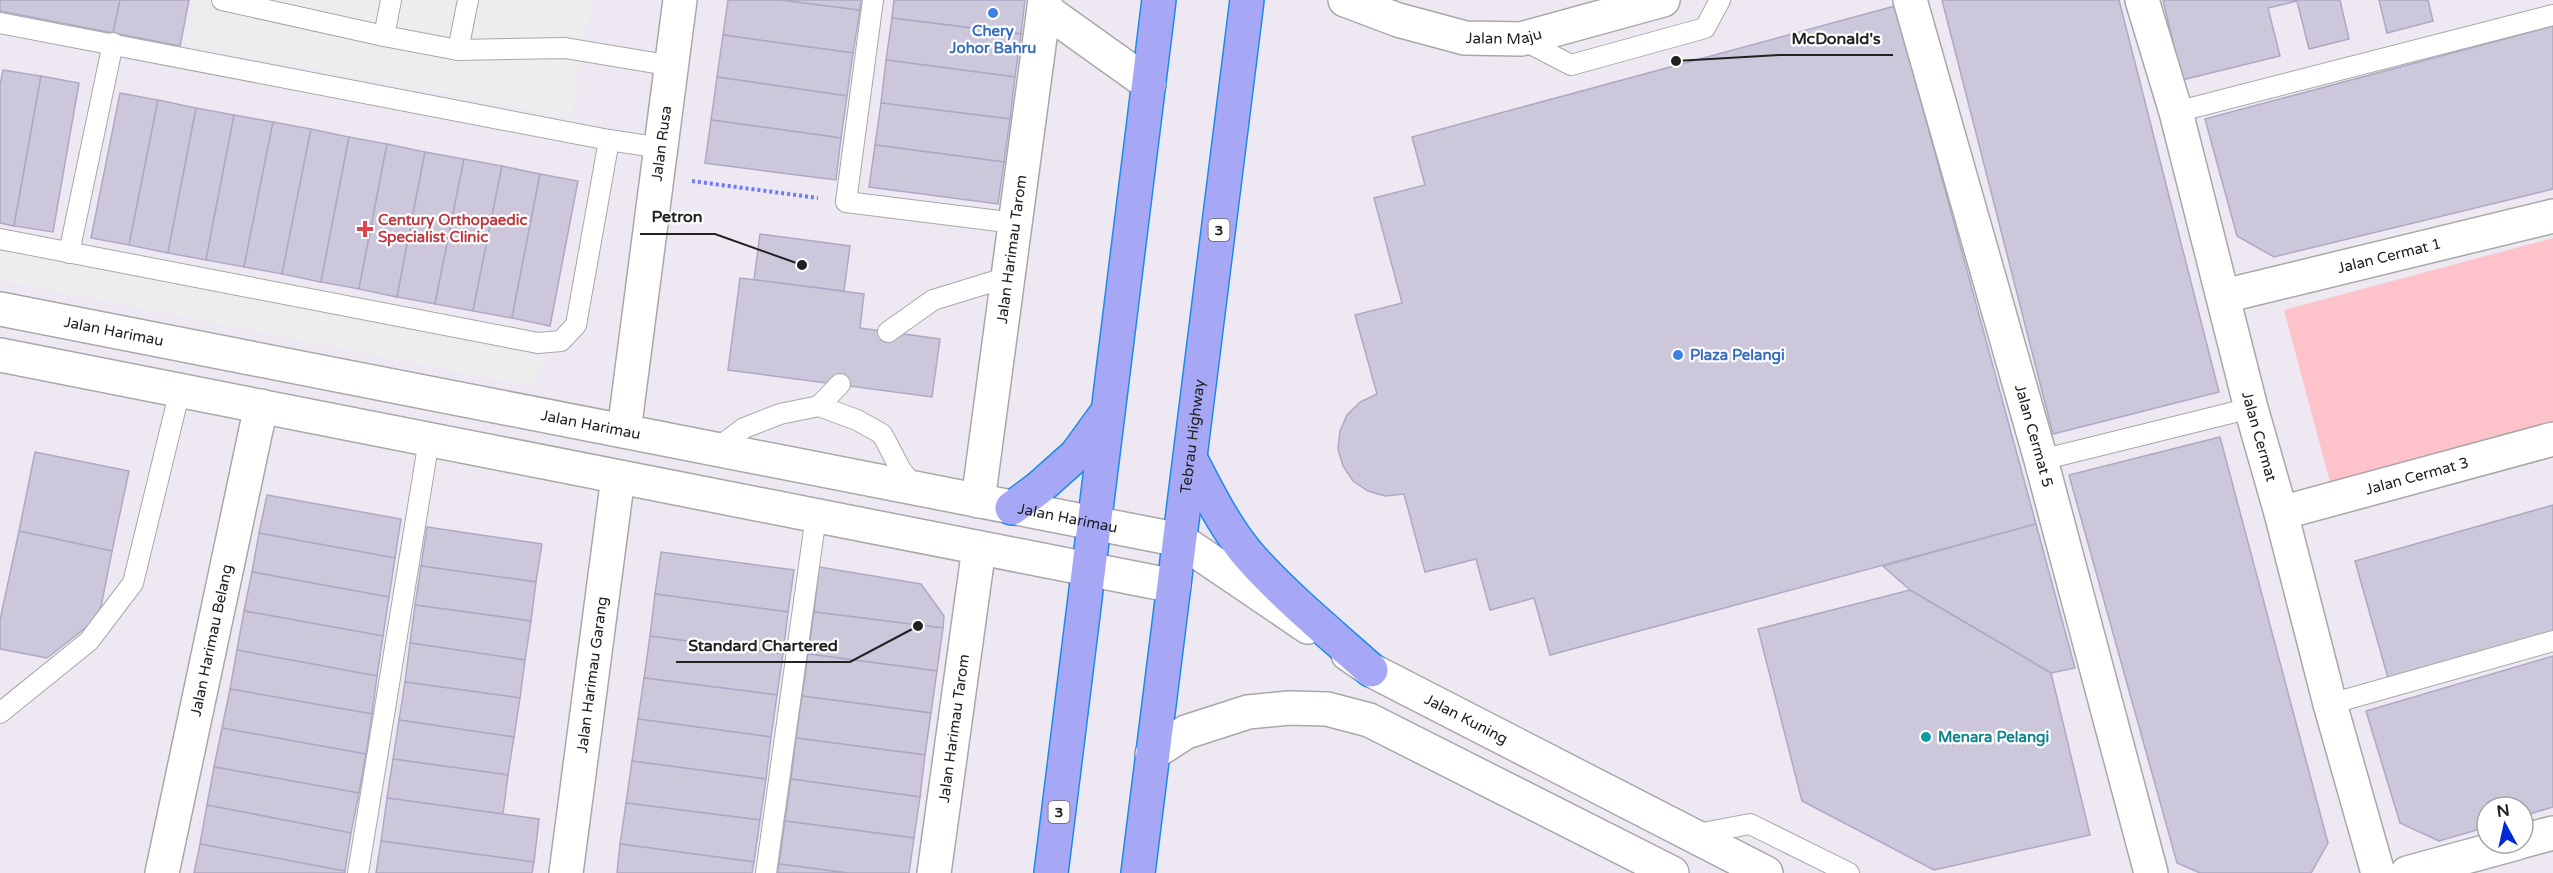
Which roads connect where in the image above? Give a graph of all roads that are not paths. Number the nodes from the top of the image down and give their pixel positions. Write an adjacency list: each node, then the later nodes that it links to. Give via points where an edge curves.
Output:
1 (222, 0): 14 (lane)
2 (391, 0): 17 (lane)
3 (468, 0): 20 (lane)
4 (680, 0): 21 (street, Jalan Rusa)
5 (873, 0): 27 (lane, via 846,202)
6 (1160, 0): 22 (highway, 3)
7 (1247, 0): 45 (highway, Tebrau Highway / 3)
8 (1345, 0): 18 (street, Jalan Maju, via 1398,20 1465,38)
9 (1663, 0): 18 (street, Jalan Maju)
10 (1720, 0): 18 (lane, via 1705,28 1571,65)
11 (1910, 0): 46 (street, Jalan Cermat 5)
12 (2142, 0): 23 (street, Jalan Cermat)
13 (1045, 5): 22 (street); 27 (street, Jalan Harimau Tarom)
14 (299, 9): 17 (lane)
15 (2553, 15): 23 (lane)
16 (0, 23): 19 (lane)
17 (384, 36): 20 (lane)
18 (1521, 39)
19 (113, 43): 24 (lane); 29 (lane)
20 (458, 50): 21 (lane, via 565,48)
21 (673, 66): 25 (street, Jalan Rusa)
22 (1149, 84): 40 (highway, 3)
23 (2176, 112): 31 (street, Jalan Cermat)
24 (609, 140): 25 (lane); 29 (lane, via 576,325 561,341 538,343)
25 (660, 162): 41 (street, Jalan Rusa)
26 (2553, 216): 31 (street, Jalan Cermat 1)
27 (1015, 224): 30 (street, Jalan Harimau Tarom)
28 (0, 239): 29 (lane)
29 (69, 253)
30 (1008, 277): 33 (lane, via 933,300); 49 (street, Jalan Harimau Tarom)
31 (2224, 296): 39 (street, Jalan Cermat)
32 (0, 309): 41 (street, Jalan Harimau)
33 (888, 332)
34 (0, 355): 36 (street)
35 (840, 384): 38 (lane)
36 (180, 390): 37 (street); 61 (lane, via 133,583 89,641)
37 (261, 406): 42 (street); 67 (street, Jalan Harimau Belang)
38 (819, 406): 44 (lane, via 780,414 744,429); 48 (lane, via 858,420 882,434)
39 (2251, 408): 46 (lane); 51 (street, Jalan Cermat)
40 (1109, 410): 50 (highway, via 1076,455); 53 (highway, 3)
41 (624, 431): 44 (street, Jalan Harimau)
42 (429, 440): 47 (street); 68 (lane)
43 (2553, 440): 51 (street, Jalan Cermat 3)
44 (716, 449): 48 (street, Jalan Harimau)
45 (1191, 460): 54 (highway, Tebrau Highway / 3); 59 (highway, via 1225,523 1251,558)
46 (2041, 460): 77 (street, Jalan Cermat 5)
47 (618, 477): 52 (street); 69 (street, Jalan Harimau Garang)
48 (916, 489): 49 (street, Jalan Harimau)
49 (978, 501): 50 (street, Jalan Harimau)
50 (1012, 508): 53 (street, Jalan Harimau)
51 (2282, 513): 60 (street, Jalan Cermat)
52 (816, 516): 55 (street); 70 (lane)
53 (1095, 524): 54 (street, Jalan Harimau); 56 (highway, 3)
54 (1180, 540): 57 (highway, Tebrau Highway / 3); 59 (street, Jalan Kuning)
55 (978, 548): 56 (street); 71 (street, Jalan Harimau Tarom)
56 (1089, 569): 57 (street); 72 (highway, 3)
57 (1174, 586): 62 (highway, Tebrau Highway / 3)
58 (2553, 641): 60 (lane)
59 (1371, 670): 64 (street, Jalan Kuning)
60 (2330, 704): 78 (street, Jalan Cermat)
61 (0, 713)
62 (1152, 754): 73 (highway, Tebrau Highway / 3); 74 (street, via 1186,732 1248,712 1327,709 1369,720)
63 (2553, 833): 65 (street)
64 (1692, 835): 75 (street, Jalan Kuning); 76 (lane, via 1750,824)
65 (2535, 838)
66 (2475, 854): 79 (street)
67 (162, 873)
68 (358, 873)
69 (566, 873)
70 (766, 873)
71 (934, 873)
72 (1051, 873)
73 (1138, 873)
74 (1672, 873)
75 (1766, 873)
76 (1849, 873)
77 (2151, 873)
78 (2378, 873)
79 (2407, 873)

